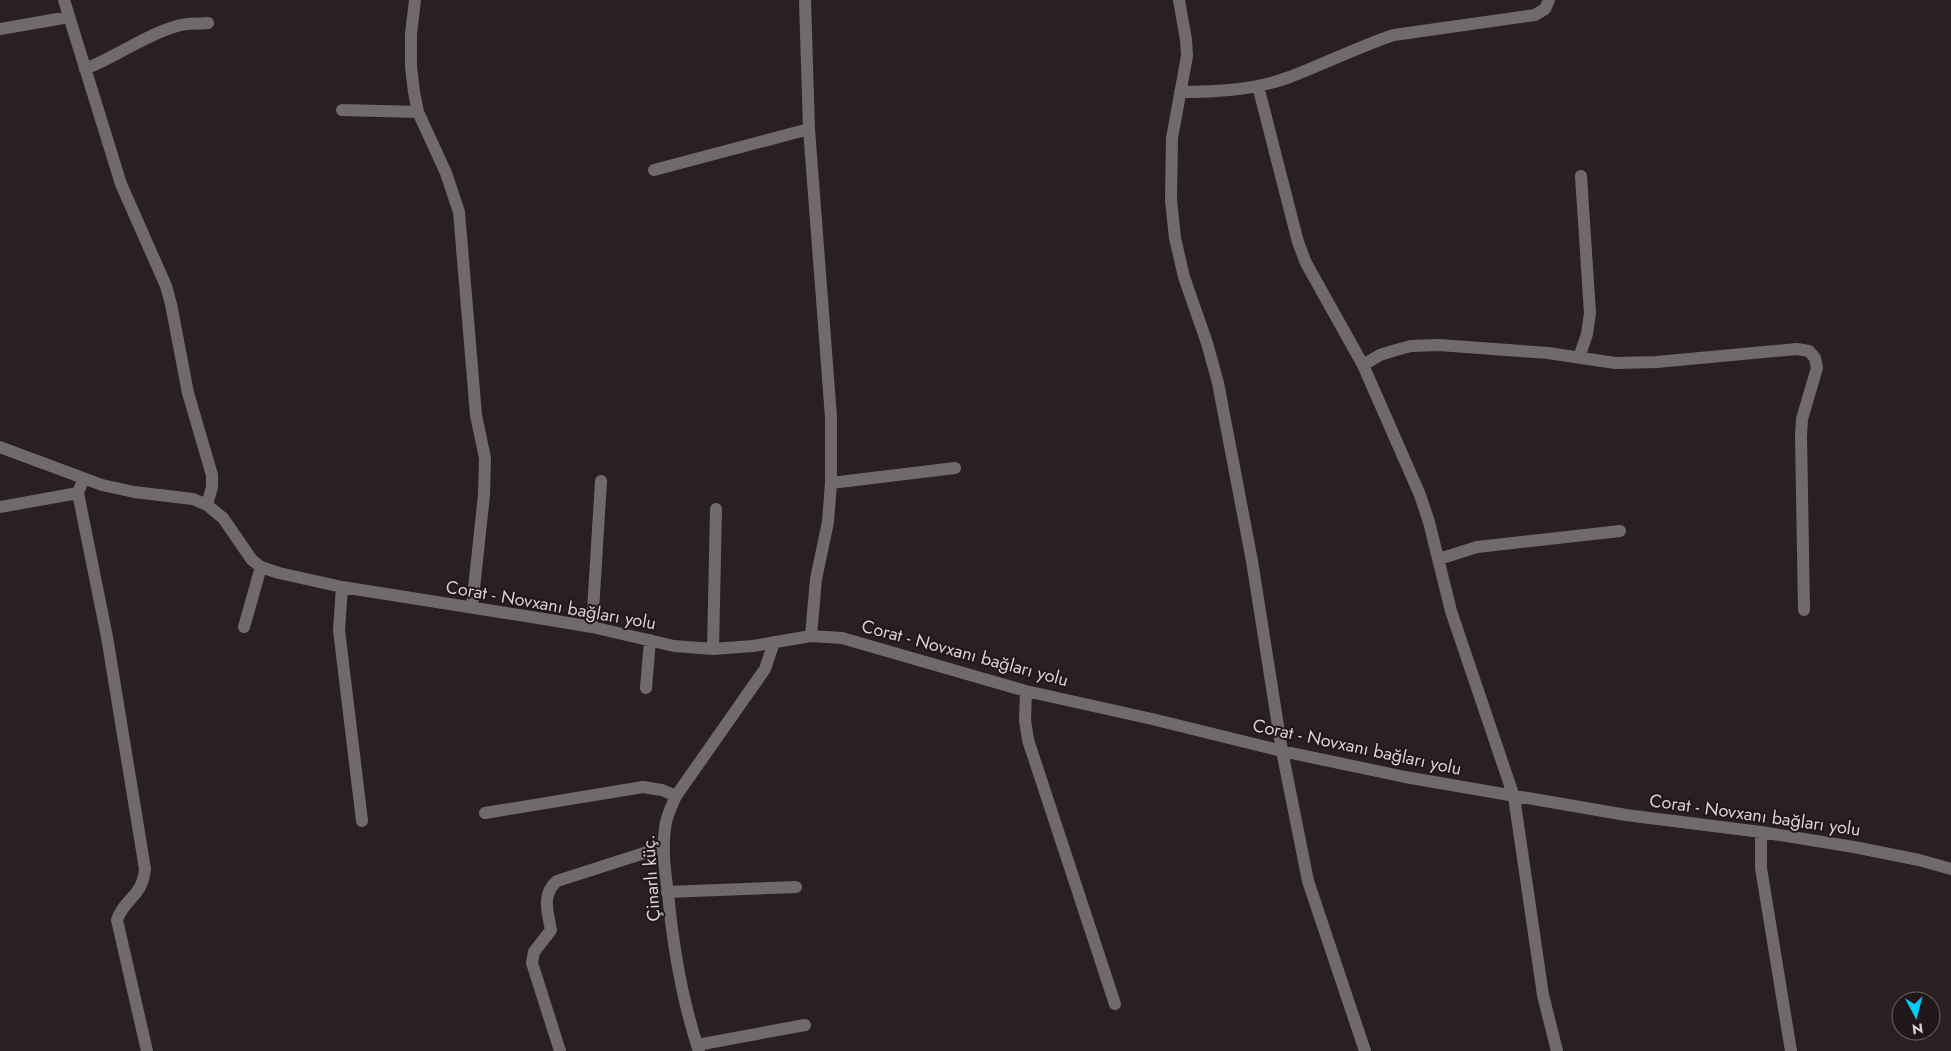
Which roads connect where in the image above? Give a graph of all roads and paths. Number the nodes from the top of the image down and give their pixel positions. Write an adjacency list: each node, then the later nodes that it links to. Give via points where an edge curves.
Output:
1 (64, 0): 6 (street)
2 (415, 0): 13 (street, via 411,66)
3 (805, 0): 14 (street)
4 (1179, 0): 11 (street, via 1187,56)
5 (1549, 0): 10 (street, via 1545,9 1535,15 1394,35)
6 (69, 17): 8 (street); 9 (street)
7 (208, 23): 9 (street, via 179,25)
8 (0, 28)
9 (85, 70): 25 (street, via 120,184 166,286 188,393 212,475)
10 (1258, 86): 11 (street); 18 (street, via 1298,242 1306,263)
11 (1180, 92): 42 (street, via 1170,161 1175,238 1218,383 1252,561)
12 (342, 110): 13 (street)
13 (418, 112): 32 (street, via 446,172 459,212 476,415 485,458)
14 (809, 129): 15 (street); 23 (street, via 831,417)
15 (654, 170)
16 (1581, 176): 17 (street, via 1590,313)
17 (1579, 358): 18 (street, via 1439,345 1396,350); 33 (street, via 1614,363 1657,362 1797,349 1808,351 1815,358 1817,368 1802,418 1800,437)
18 (1363, 365): 29 (street, via 1420,496)
19 (0, 447): 21 (street, Corat - Novxanı bağları yolu)
20 (955, 468): 23 (street)
21 (83, 479): 24 (street); 25 (street, Corat - Novxanı bağları yolu, via 134,492 193,499)
22 (601, 481): 35 (street)
23 (831, 483): 36 (street)
24 (78, 493): 26 (street); 55 (street, via 146,869 138,892 117,920)
25 (207, 505): 30 (street, Corat - Novxanı bağları yolu, via 223,518 252,560)
26 (0, 507)
27 (716, 509): 39 (street)
28 (1620, 530): 29 (street, via 1477,547)
29 (1439, 559): 44 (street, via 1451,612)
30 (261, 566): 31 (street, Corat - Novxanı bağları yolu); 34 (street)
31 (342, 587): 32 (street, Corat - Novxanı bağları yolu); 46 (street, via 339,630)
32 (472, 607): 35 (street, Corat - Novxanı bağları yolu)
33 (1804, 610)
34 (244, 627)
35 (592, 627): 37 (street, Corat - Novxanı bağları yolu)
36 (811, 636): 38 (street, Corat - Novxanı bağları yolu); 41 (street, Corat - Novxanı bağları yolu, via 842,638)
37 (650, 640): 39 (street, Corat - Novxanı bağları yolu, via 674,646); 40 (street)
38 (774, 642): 39 (street, Corat - Novxanı bağları yolu); 43 (street, Çinarlı küç., via 766,669)
39 (714, 648)
40 (646, 688)
41 (1026, 691): 42 (street, Corat - Novxanı bağları yolu); 52 (street, via 1028,740)
42 (1282, 751): 44 (street, Corat - Novxanı bağları yolu); 57 (street, via 1308,882)
43 (676, 796): 45 (street, via 643,787); 48 (street, Çinarlı küç., via 667,815)
44 (1514, 797): 47 (street, Corat - Novxanı bağları yolu); 58 (street, via 1543,995)
45 (485, 813)
46 (362, 821)
47 (1761, 832): 49 (street, Corat - Novxanı bağları yolu, via 1854,846); 59 (street, via 1761,868)
48 (664, 847): 51 (street, Çinarlı küç.); 56 (street, via 557,881 551,886 547,894 551,930 534,952 532,962)
49 (1951, 869)
50 (796, 887): 51 (street)
51 (668, 892): 54 (street, Çinarlı küç., via 680,986)
52 (1115, 1004)
53 (805, 1024): 54 (street)
54 (698, 1048)
55 (147, 1051)
56 (560, 1051)
57 (1365, 1051)
58 (1557, 1051)
59 (1791, 1051)

